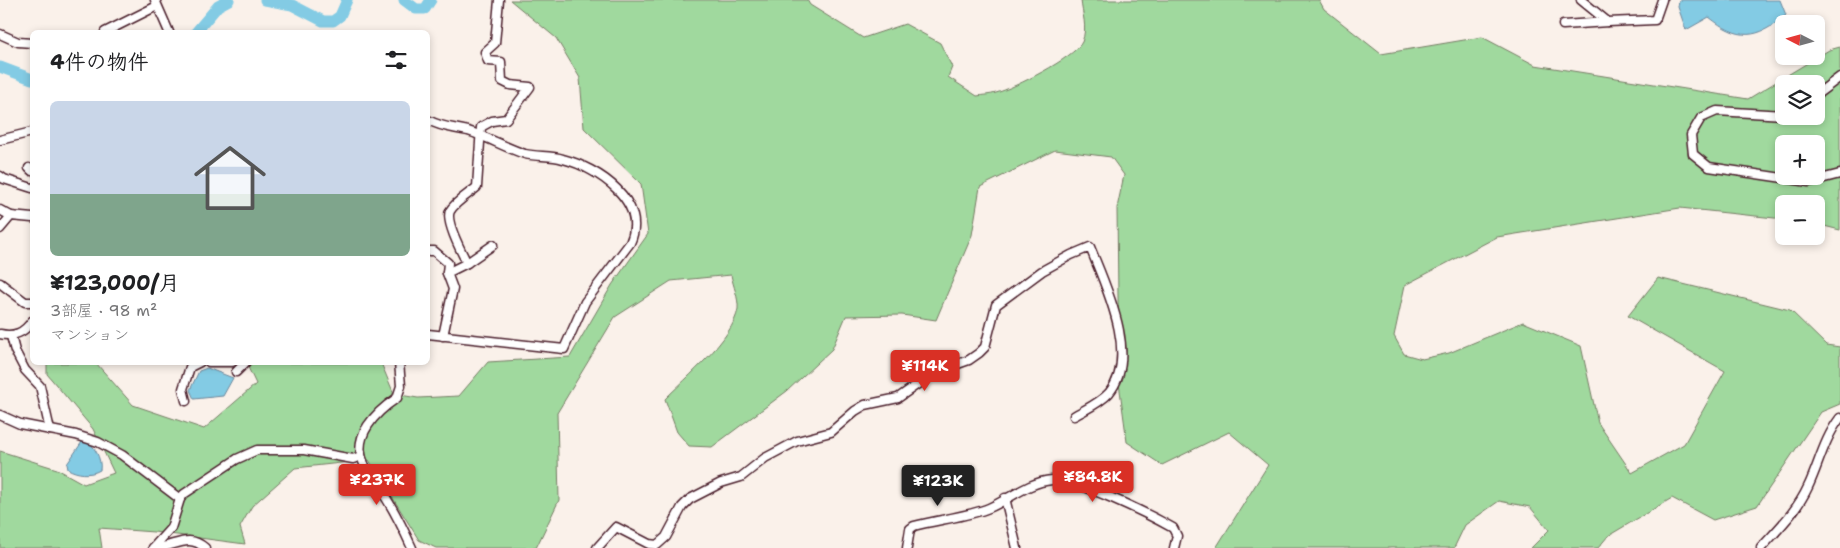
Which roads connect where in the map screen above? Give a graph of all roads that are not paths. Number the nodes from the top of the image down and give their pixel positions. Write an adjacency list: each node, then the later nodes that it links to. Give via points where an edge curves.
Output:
1 (499, 0): 16 (street, via 494,43 485,52 488,61 501,62 502,81 530,88 506,119 481,127)
2 (1581, 0): 5 (street)
3 (1662, 0): 5 (street, via 1655,20)
4 (156, 3): 7 (street); 8 (street)
5 (1608, 22): 6 (street)
6 (1563, 25)
7 (109, 30)
8 (168, 30)
9 (0, 34): 10 (street, via 18,42)
10 (30, 43)
11 (1840, 77): 12 (street)
12 (1825, 88)
13 (1775, 114): 18 (street, via 1717,111 1701,118 1691,135 1693,154 1709,167 1809,182)
14 (430, 121): 16 (street, via 444,128)
15 (30, 132): 17 (street)
16 (480, 136): 27 (street, via 477,187 450,210 449,217); 35 (street, via 525,154 562,158 604,176 625,199 634,221 634,233 621,258 586,302 564,349)
17 (0, 140)
18 (1840, 174)
19 (0, 176): 20 (street)
20 (30, 187)
21 (0, 210): 22 (street)
22 (11, 216): 23 (street); 24 (street)
23 (30, 218)
24 (0, 229)
25 (493, 245): 27 (street)
26 (430, 251): 28 (street, via 448,263)
27 (467, 263): 28 (street)
28 (447, 273): 35 (street, via 453,289)
29 (0, 283): 30 (street, via 25,302)
30 (30, 302)
31 (30, 324): 34 (street)
32 (0, 334): 34 (street)
33 (430, 334): 35 (street)
34 (11, 336): 44 (street, via 25,370 40,386)
35 (443, 336)
36 (194, 365): 40 (street, via 190,367 183,389)
37 (243, 365): 39 (street)
38 (399, 365): 45 (street, via 401,386 397,398 384,407 362,432)
39 (236, 372)
40 (186, 401)
41 (0, 415): 44 (street, via 20,424)
42 (1074, 416): 51 (street, via 1108,393 1119,372 1121,353 1116,318 1090,248 1042,271 996,305 985,347 969,360 935,372 898,398 855,410 831,432 797,441 765,458 741,477 690,498 666,537 657,545 616,527)
43 (1840, 418): 55 (street, via 1829,433 1808,487 1796,508)
44 (50, 430): 46 (street, via 98,442 122,455)
45 (361, 456): 46 (street, via 353,459 304,450 257,450 237,459); 50 (street)
46 (180, 498): 48 (street, via 171,528)
47 (1005, 498): 52 (street, via 989,508 914,526 910,529); 53 (street); 54 (street, via 1053,480 1071,483 1173,528 1177,536)
48 (153, 548): 49 (street, via 167,548 186,540 198,541)
49 (205, 548)
50 (412, 548)
51 (597, 548)
52 (907, 548)
53 (1017, 548)
54 (1174, 548)
55 (1761, 548)

